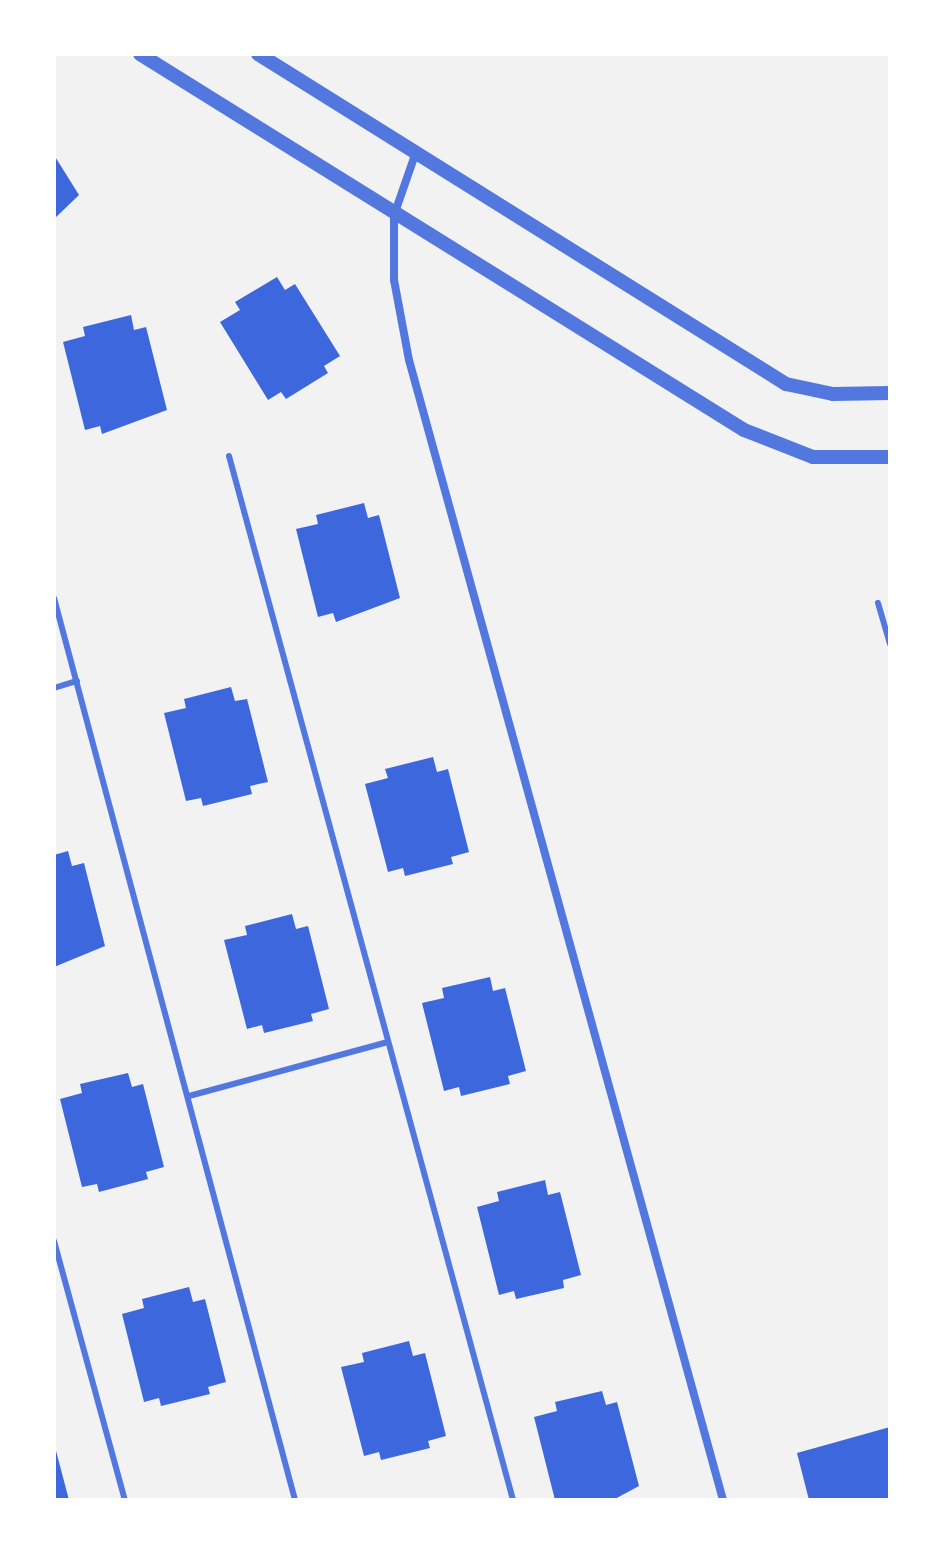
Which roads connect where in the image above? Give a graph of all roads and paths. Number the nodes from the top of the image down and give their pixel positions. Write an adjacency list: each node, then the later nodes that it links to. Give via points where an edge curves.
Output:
1 (140, 54): 4 (street)
2 (258, 54): 3 (street)
3 (416, 151): 4 (street); 5 (street, via 786,384 833,394)
4 (394, 215): 7 (street, via 744,430 813,457); 19 (street, via 394,280 409,360)
5 (890, 393)
6 (229, 456): 13 (lane)
7 (890, 457)
8 (54, 598): 11 (lane)
9 (878, 603): 10 (lane)
10 (890, 644)
11 (77, 681): 12 (lane); 14 (lane)
12 (54, 688)
13 (388, 1042): 14 (lane); 18 (lane)
14 (189, 1096): 17 (lane)
15 (54, 1241): 16 (lane)
16 (125, 1500)
17 (295, 1500)
18 (513, 1500)
19 (723, 1500)

